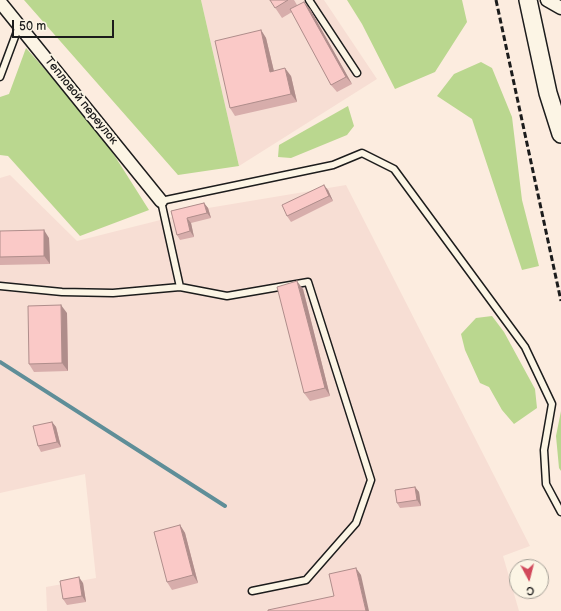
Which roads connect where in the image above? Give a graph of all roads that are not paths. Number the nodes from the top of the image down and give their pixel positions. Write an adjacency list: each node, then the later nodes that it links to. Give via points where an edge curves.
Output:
1 (309, 0): 7 (lane)
2 (528, 0): 9 (main road, via 548,94)
3 (547, 0): 5 (street)
4 (0, 2): 6 (street, Тепловой переулок)
5 (561, 8)
6 (20, 24): 8 (lane); 10 (street, Тепловой переулок)
7 (357, 73)
8 (0, 77)
9 (561, 134)
10 (161, 201): 12 (lane); 13 (lane, via 333,165 362,154 394,168 526,347 552,404 544,450 546,484)
11 (0, 286): 12 (lane, via 62,292 113,293)
12 (180, 287): 14 (lane, via 227,296 308,282 371,480 356,523 306,580)
13 (561, 512)
14 (252, 591)

